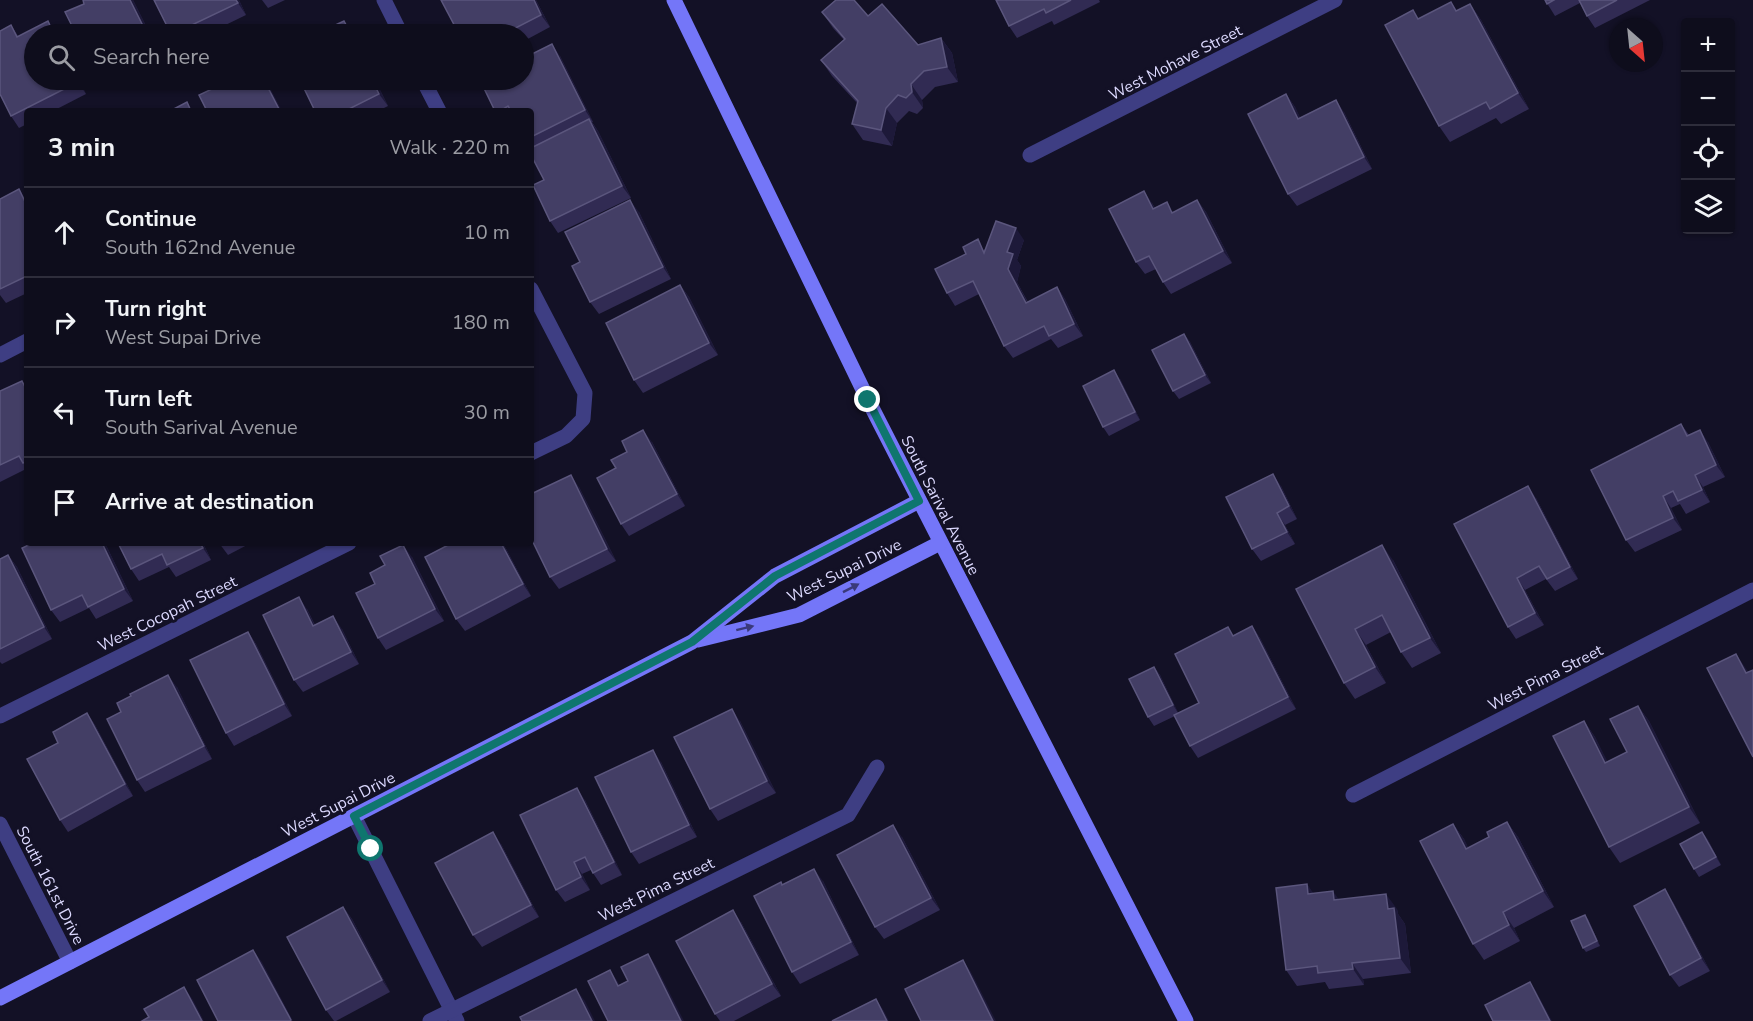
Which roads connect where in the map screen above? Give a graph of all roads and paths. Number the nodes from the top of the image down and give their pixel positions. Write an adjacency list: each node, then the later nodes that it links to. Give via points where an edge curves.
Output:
1 (384, 0): 4 (street)
2 (674, 0): 12 (street, South Sarival Avenue)
3 (1335, 0): 7 (street, West Mohave Street)
4 (396, 24)
5 (428, 90): 6 (street)
6 (437, 108)
7 (1030, 155)
8 (534, 295): 11 (street, via 585,393 583,419 566,436)
9 (24, 343): 10 (street)
10 (0, 355)
11 (534, 452)
12 (919, 501): 13 (street, South Sarival Avenue); 16 (street, West Supai Drive, via 775,576)
13 (940, 543): 16 (street, West Supai Drive, one-way to 13, via 799,615); 26 (street, South Sarival Avenue)
14 (343, 546): 17 (street, West Cocopah Street)
15 (1753, 591): 19 (street, West Pima Street)
16 (692, 642): 20 (street, West Supai Drive)
17 (0, 716)
18 (878, 767): 24 (street, West Pima Street, via 848,814)
19 (1353, 795)
20 (354, 816): 22 (street, West Supai Drive); 24 (street)
21 (0, 824): 22 (street, South 161st Drive)
22 (70, 962): 23 (street, West Supai Drive)
23 (0, 998)
24 (454, 1016): 25 (street, West Pima Street)
25 (430, 1021)
26 (1186, 1021)

